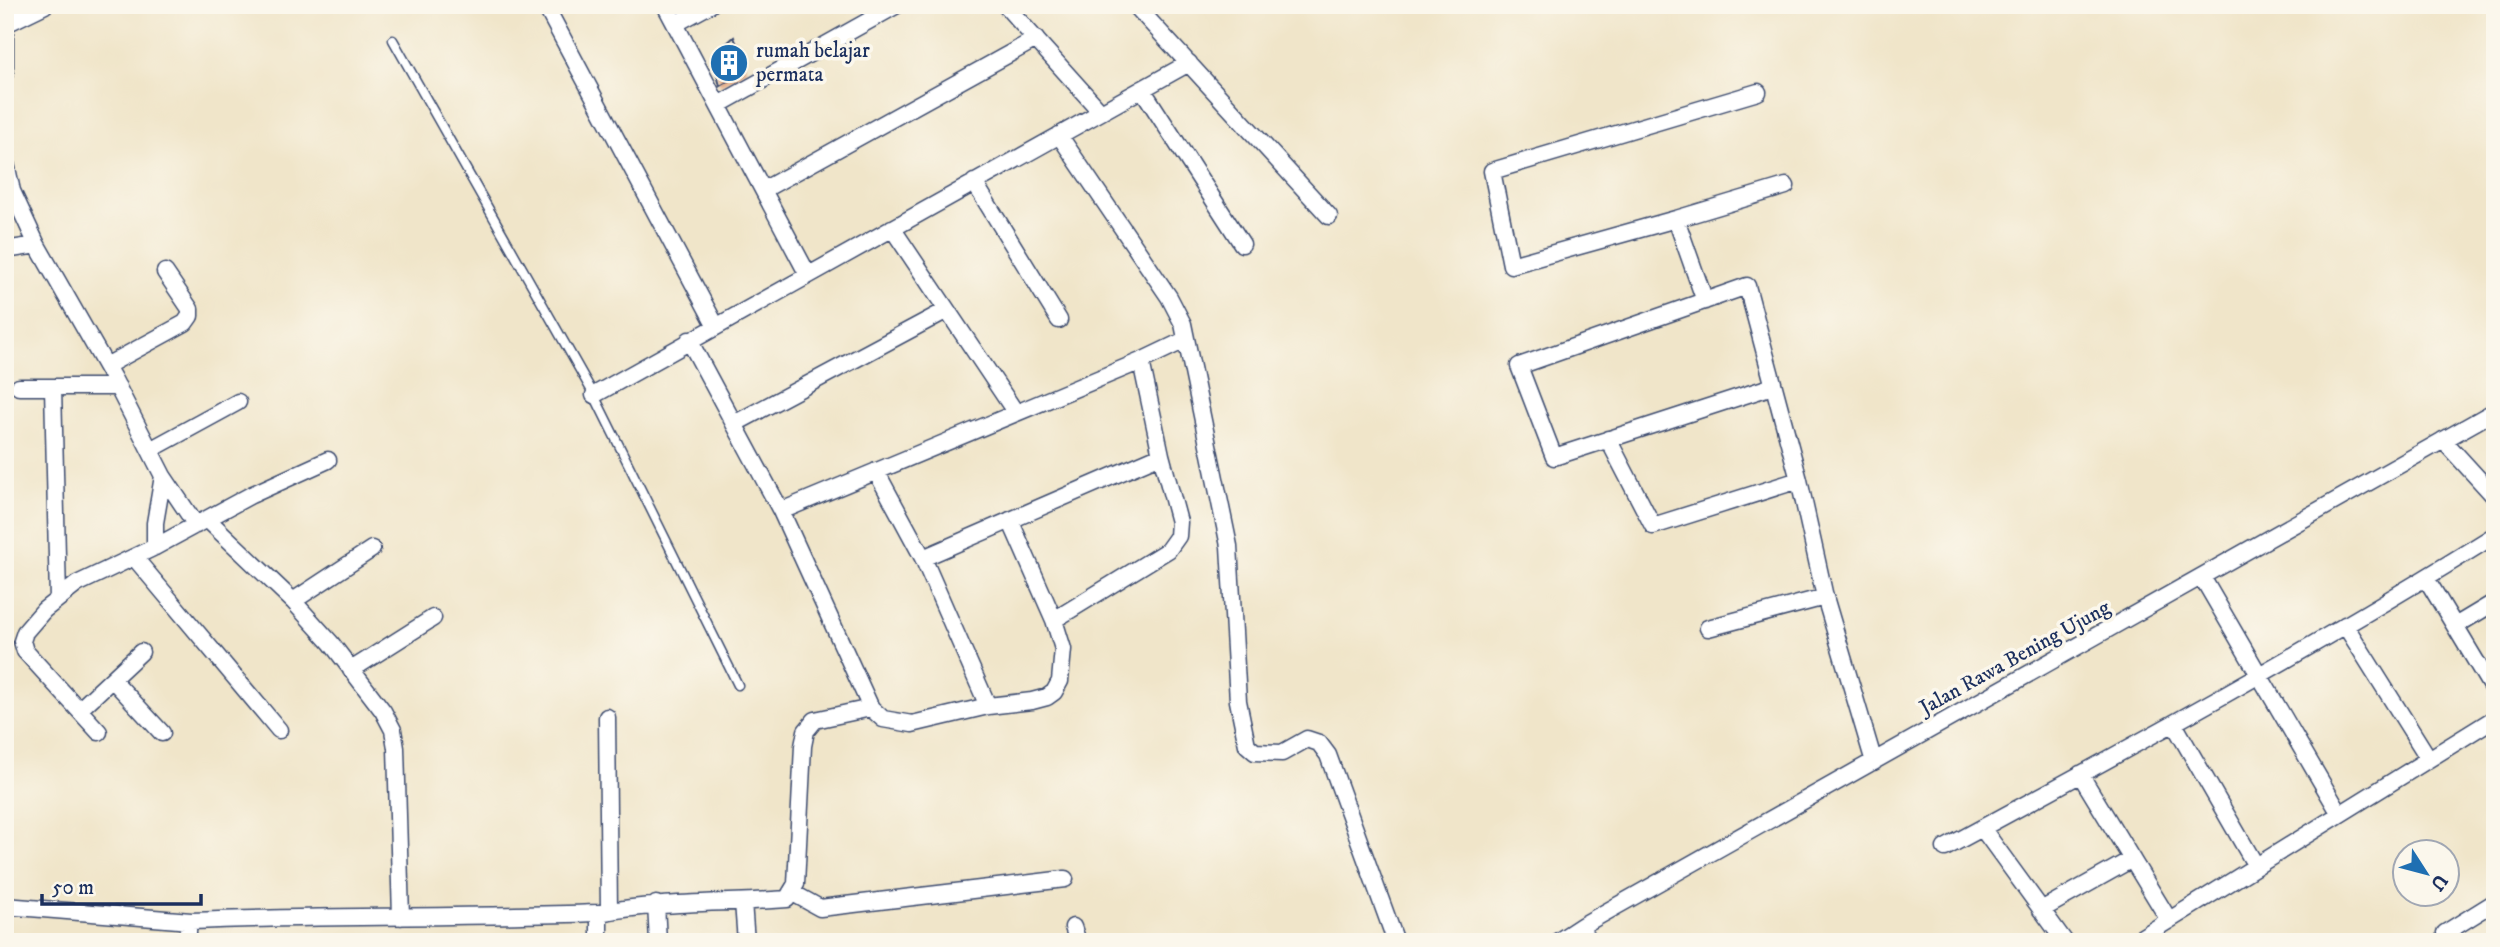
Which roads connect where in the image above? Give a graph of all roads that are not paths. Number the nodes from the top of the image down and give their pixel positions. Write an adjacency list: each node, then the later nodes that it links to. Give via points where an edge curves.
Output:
1 (5, 5): 9 (street)
2 (45, 5): 9 (street)
3 (545, 5): 35 (street)
4 (665, 5): 10 (street)
5 (709, 5): 10 (street)
6 (897, 5): 17 (street)
7 (1005, 5): 11 (street)
8 (1135, 5): 13 (street)
9 (6, 24): 14 (street)
10 (675, 24): 17 (street)
11 (1036, 39): 18 (street); 23 (street)
12 (393, 40): 44 (lane)
13 (1189, 63): 15 (street); 24 (street)
14 (5, 73)
15 (1142, 89): 18 (street); 27 (street)
16 (1758, 92): 25 (street, via 1492,171 1511,265)
17 (718, 105): 23 (street)
18 (1101, 112): 19 (street)
19 (1059, 135): 21 (street); 36 (street, via 1169,297 1183,324)
20 (5, 159): 28 (street, via 12,191)
21 (974, 183): 26 (street); 34 (street)
22 (1786, 186): 25 (street)
23 (763, 190): 31 (street)
24 (1329, 216)
25 (1676, 219): 32 (street)
26 (892, 228): 31 (street); 33 (street)
27 (1242, 244)
28 (37, 245): 29 (street); 39 (street)
29 (5, 250)
30 (165, 272): 39 (street, via 190,316)
31 (808, 275): 35 (street)
32 (1705, 301): 40 (street, via 1747,286); 49 (street, via 1519,366 1554,457)
33 (947, 310): 47 (street); 48 (street)
34 (1059, 320)
35 (716, 326): 37 (street)
36 (1185, 340): 38 (street); 117 (street, via 1229,546 1238,701 1247,745 1255,752 1282,753 1307,739 1319,743 1328,755)
37 (689, 341): 44 (street); 48 (street)
38 (1141, 360): 47 (street); 52 (street)
39 (106, 366): 43 (street)
40 (1773, 386): 49 (street); 56 (street)
41 (19, 387): 42 (street)
42 (53, 387): 43 (street); 69 (street)
43 (118, 387): 51 (street)
44 (594, 395): 81 (lane)
45 (238, 402): 51 (street)
46 (2495, 411): 50 (street, Jalan Rawa Bening Ujung)
47 (1016, 413): 54 (street)
48 (734, 424): 58 (street)
49 (1608, 439): 56 (street, via 1653,526)
50 (2443, 440): 57 (street); 66 (street, Jalan Rawa Bening Ujung)
51 (150, 450): 55 (street)
52 (1161, 454): 59 (street); 73 (street, via 1180,522 1178,536 1168,550)
53 (328, 460): 60 (street)
54 (876, 471): 58 (street); 65 (street)
55 (163, 476): 60 (street); 62 (street)
56 (1798, 480): 68 (street)
57 (2495, 497)
58 (781, 511): 84 (street)
59 (1010, 520): 65 (street); 73 (street)
60 (201, 522): 62 (street); 70 (street)
61 (2495, 535): 67 (street)
62 (155, 547): 64 (street)
63 (372, 549): 70 (street)
64 (134, 557): 69 (street, via 77,584); 89 (street)
65 (923, 558): 83 (street)
66 (2202, 577): 79 (street); 93 (street, Jalan Rawa Bening Ujung)
67 (2426, 578): 74 (street); 75 (street)
68 (1825, 597): 76 (street); 93 (street)
69 (58, 599): 85 (street, via 25,632 22,641 25,651)
70 (293, 601): 78 (street)
71 (2495, 602): 75 (street)
72 (433, 618): 78 (street)
73 (1054, 620): 83 (street, via 1063,649 1060,681 1054,692 1032,701)
74 (2345, 625): 79 (street); 92 (street)
75 (2455, 626): 82 (street)
76 (1708, 628)
77 (141, 652): 80 (street)
78 (351, 670): 108 (street, via 393,730)
79 (2258, 675): 88 (street); 95 (street)
80 (112, 679): 85 (street); 91 (street)
81 (738, 685)
82 (2495, 693)
83 (989, 706): 84 (street, via 912,724 883,719)
84 (871, 708): 101 (street, via 815,720 806,731 796,884)
85 (79, 710): 90 (street)
86 (607, 717): 107 (street)
87 (2495, 718): 92 (street)
88 (2174, 724): 94 (street); 99 (street)
89 (279, 730)
90 (99, 732)
91 (162, 733)
92 (2428, 759): 95 (street)
93 (1874, 762): 110 (street, Jalan Rawa Bening Ujung)
94 (2080, 774): 96 (street); 98 (street)
95 (2340, 814): 99 (street)
96 (1983, 828): 97 (street); 106 (street)
97 (1945, 848)
98 (2132, 859): 106 (street); 111 (street)
99 (2256, 866): 111 (street)
100 (1065, 878): 101 (street, via 820,908)
101 (791, 892): 102 (street, via 787,899)
102 (743, 902): 104 (street); 116 (street)
103 (2495, 902): 112 (street)
104 (656, 904): 107 (street); 115 (street)
105 (5, 906): 109 (street)
106 (2041, 910): 120 (street)
107 (604, 912): 108 (street); 114 (street)
108 (401, 917): 109 (street)
109 (191, 921): 113 (street)
110 (1583, 925): 118 (street, Jalan Rawa Bening Ujung); 119 (lane)
111 (2162, 930): 121 (street)
112 (2445, 933)
113 (188, 942)
114 (599, 942)
115 (658, 942)
116 (746, 942)
117 (1396, 942)
118 (1557, 942)
119 (1595, 942)
120 (2065, 942)
121 (2134, 942)

